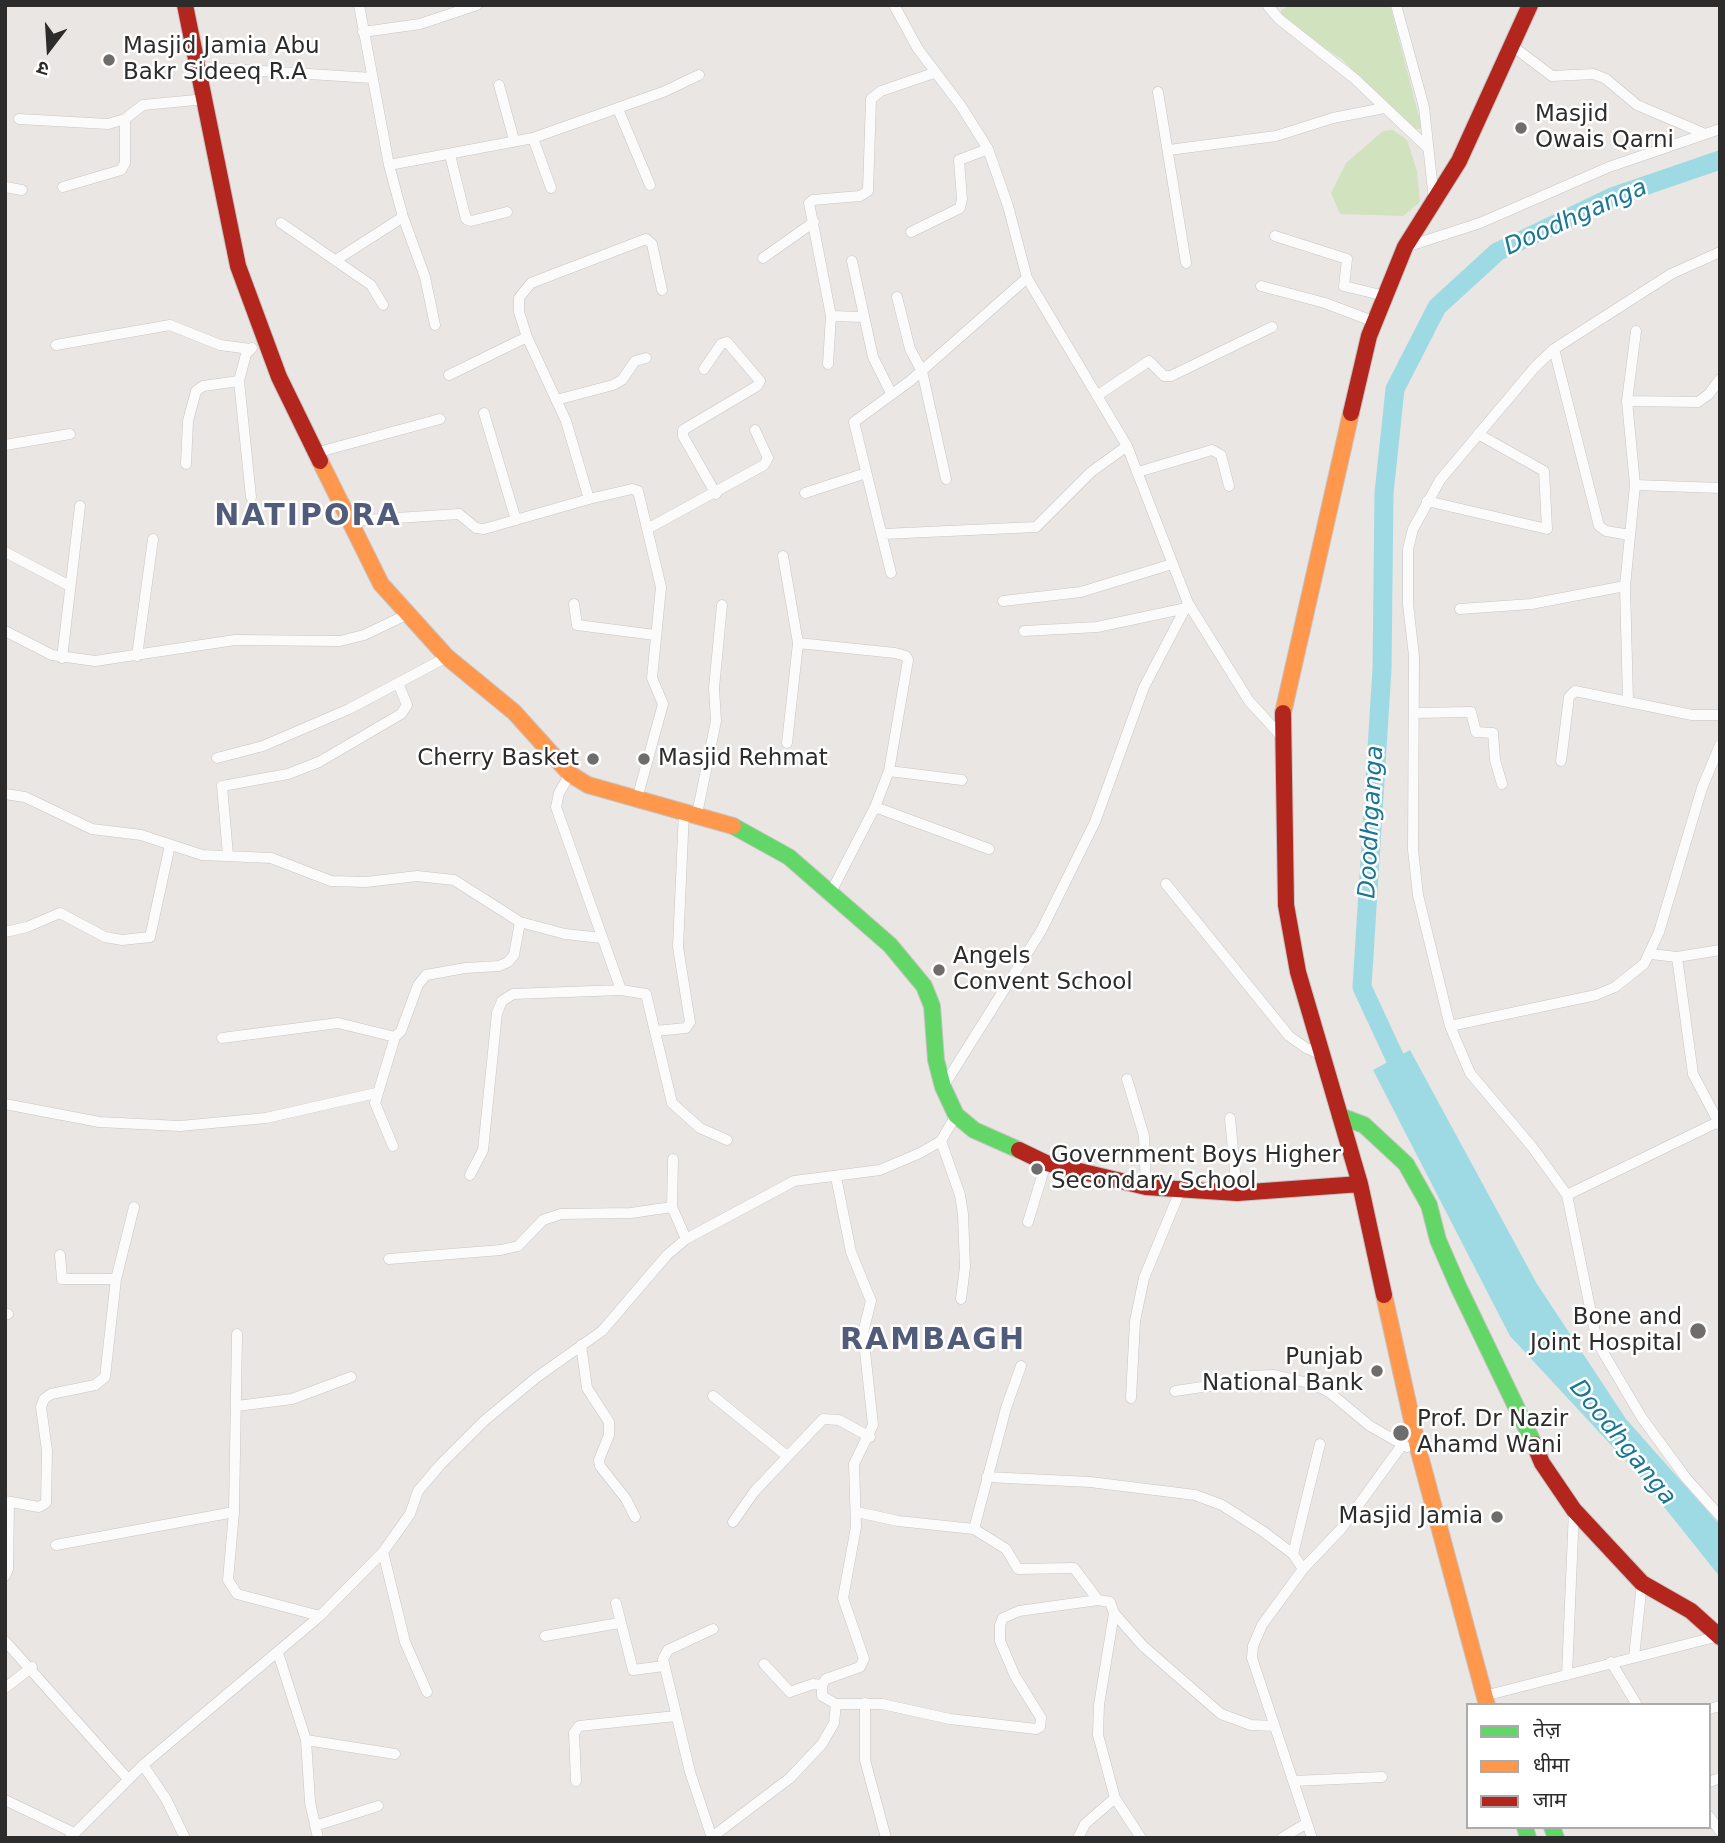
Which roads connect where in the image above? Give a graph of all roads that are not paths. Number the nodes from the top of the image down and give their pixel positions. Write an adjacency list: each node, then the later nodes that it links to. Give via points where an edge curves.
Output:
1 (185, 5): 10 (main road)
2 (359, 5): 8 (street)
3 (477, 5): 8 (street, via 420,24)
4 (894, 5): 11 (street)
5 (1267, 5): 17 (street)
6 (1396, 5): 25 (street, via 1424,107)
7 (1530, 5): 9 (main road)
8 (363, 32): 13 (street)
9 (1511, 45): 22 (street, via 1552,76 1594,74 1637,105); 35 (main road, via 1459,160)
10 (199, 67): 13 (street); 16 (main road)
11 (934, 73): 26 (street); 38 (street, via 873,96 868,191 860,196 813,200 808,207)
12 (699, 75): 18 (street)
13 (372, 78): 29 (street)
14 (499, 85): 24 (street)
15 (1158, 92): 27 (street)
16 (206, 99): 20 (street, via 144,105); 61 (main road, via 238,267)
17 (1384, 107): 25 (street); 27 (street, via 1290,133)
18 (618, 109): 23 (street); 30 (street)
19 (19, 119): 20 (street, via 108,124)
20 (125, 119): 32 (street, via 121,170)
21 (1720, 129): 22 (street)
22 (1703, 133): 42 (street, via 1609,167 1480,223)
23 (533, 138): 24 (street); 33 (street)
24 (514, 140): 28 (street)
25 (1428, 148): 35 (street)
26 (988, 149): 40 (street, via 959,160 962,200 956,212); 48 (street)
27 (1169, 150): 47 (street)
28 (450, 155): 29 (street); 36 (street, via 466,219)
29 (390, 165): 37 (street)
30 (650, 185)
31 (5, 187): 34 (street)
32 (63, 187)
33 (551, 188)
34 (22, 190)
35 (1434, 200): 42 (main road)
36 (507, 212)
37 (403, 217): 45 (street); 57 (street, via 422,268)
38 (814, 222): 44 (street); 54 (street)
39 (281, 223): 45 (street)
40 (911, 232)
41 (1275, 236): 51 (street, via 1347,259 1344,286)
42 (1405, 247): 51 (main road)
43 (1720, 252): 64 (street, via 1671,274)
44 (763, 258)
45 (336, 260): 53 (street, via 372,285)
46 (852, 261): 55 (street)
47 (1186, 263)
48 (1027, 278): 68 (street); 73 (street)
49 (1261, 286): 56 (street)
50 (662, 290): 60 (street, via 646,239 523,289 517,305)
51 (1384, 296): 56 (main road)
52 (897, 297): 68 (street, via 910,349)
53 (383, 304)
54 (831, 316): 55 (street); 66 (street)
55 (863, 317): 72 (street, via 877,367)
56 (1375, 322): 126 (main road, via 1284,704)
57 (435, 325)
58 (1272, 327): 73 (street, via 1171,376 1164,376 1149,362)
59 (1636, 331): 75 (street)
60 (527, 337): 69 (street); 74 (street)
61 (266, 343): 63 (street); 83 (main road)
62 (57, 345): 63 (street, via 170,326 220,345)
63 (250, 349): 71 (street)
64 (1555, 349): 80 (street); 101 (street, via 1599,526)
65 (646, 358): 74 (street, via 635,361 613,385)
66 (828, 364)
67 (704, 369): 92 (street, via 727,342 760,381 683,430)
68 (922, 370): 72 (street); 87 (street)
69 (449, 375)
70 (1720, 379): 75 (street, via 1699,402)
71 (239, 381): 84 (street, via 196,391 186,432); 93 (street)
72 (891, 393): 86 (street, via 854,422)
73 (1098, 395): 82 (street)
74 (556, 400): 94 (street, via 572,435)
75 (1627, 401): 88 (street)
76 (484, 413): 97 (street)
77 (440, 419): 83 (street)
78 (755, 430): 92 (street, via 768,458 766,464)
79 (70, 434): 81 (street)
80 (1478, 434): 95 (street); 95 (street, via 1544,471 1548,530)
81 (5, 445)
82 (1128, 446): 85 (street); 100 (street, via 1091,472 1036,527)
83 (315, 453): 98 (main road)
84 (187, 464)
85 (1138, 472): 89 (street, via 1212,450 1221,455); 105 (street)
86 (866, 473): 91 (street); 100 (street)
87 (946, 479)
88 (1635, 485): 90 (street); 101 (street)
89 (1229, 486)
90 (1720, 488)
91 (805, 493)
92 (716, 494): 99 (street)
93 (251, 497)
94 (589, 499): 97 (street); 99 (street, via 636,489)
95 (1427, 501): 124 (street, via 1408,549)
96 (80, 506): 107 (street)
97 (516, 520): 98 (street, via 484,529 459,514)
98 (349, 521): 114 (main road, via 376,576)
99 (649, 528): 117 (street, via 661,587)
100 (883, 534): 106 (street)
101 (1630, 535): 108 (street)
102 (153, 538): 119 (street)
103 (5, 552): 107 (street)
104 (783, 556): 118 (street)
105 (1172, 564): 109 (street, via 1081,592); 112 (street)
106 (891, 573)
107 (70, 586): 121 (street)
108 (1625, 586): 113 (street, via 1531,604); 123 (street)
109 (1003, 601)
110 (574, 604): 117 (street, via 577,625)
111 (722, 605): 138 (street, via 714,688 716,721)
112 (1185, 606): 116 (street, via 1097,627); 126 (street, via 1249,701); 157 (street, via 1144,687 1095,822 1041,931)
113 (1460, 609)
114 (406, 615): 119 (street, via 341,641 235,640); 120 (main road)
115 (5, 631): 121 (street)
116 (1024, 631)
117 (656, 635): 136 (street, via 652,678 663,704 662,715)
118 (798, 643): 127 (street); 131 (street, via 906,656 908,667)
119 (137, 656): 121 (street, via 95,661)
120 (447, 657): 122 (street); 132 (main road, via 514,712)
121 (62, 658)
122 (398, 683): 129 (street, via 262,746); 141 (street, via 407,705 401,714 319,762 288,774 222,786)
123 (1628, 700): 125 (street, via 1692,715); 130 (street, via 1572,693)
124 (1414, 713): 134 (street, via 1471,712 1476,732 1494,735); 151 (street, via 1415,873)
125 (1720, 715)
126 (1282, 737): 155 (main road, via 1286,905 1297,972)
127 (787, 743)
128 (1719, 748): 148 (street, via 1702,788)
129 (217, 758)
130 (1561, 761)
131 (889, 771): 133 (street); 137 (street)
132 (570, 774): 136 (main road, via 587,785); 146 (street, via 556,807)
133 (962, 780)
134 (1502, 784)
135 (5, 794): 139 (street, via 25,797 92,828 141,835)
136 (637, 799): 138 (main road)
137 (875, 807): 140 (street); 143 (street)
138 (691, 812): 143 (main road, via 741,830 789,857); 152 (street, via 678,956 690,1022 686,1028)
139 (170, 845): 141 (street, via 202,855); 145 (street, via 150,937 105,937 60,913)
140 (989, 849)
141 (228, 855): 144 (street, via 271,858 331,881 417,876 454,880)
142 (1166, 884): 155 (street, via 1289,1036)
143 (830, 894): 157 (main road, via 890,945 924,986 932,1006)
144 (520, 922): 146 (street); 153 (street, via 514,955 508,962 426,975)
145 (5, 932)
146 (602, 938): 150 (street)
147 (1720, 950): 149 (street)
148 (1651, 954): 149 (street); 151 (street, via 1631,975 1596,995)
149 (1677, 957): 163 (street, via 1689,1060 1700,1092)
150 (621, 990): 152 (street, via 646,994); 169 (street, via 513,994 502,1002 497,1013 483,1150)
151 (1450, 1026): 175 (street, via 1470,1073)
152 (654, 1031): 164 (street, via 672,1103 700,1128)
153 (395, 1037): 154 (street, via 338,1023); 158 (street)
154 (222, 1038)
155 (1322, 1055): 161 (main road)
156 (1127, 1079): 172 (street, via 1144,1136)
157 (943, 1087): 160 (main road)
158 (376, 1093): 159 (street, via 266,1118 180,1126 99,1122); 166 (street, via 377,1112)
159 (5, 1104)
160 (956, 1115): 165 (street); 168 (main road, via 995,1141)
161 (1340, 1116): 171 (main road); 199 (main road, via 1364,1125 1406,1164 1429,1205 1453,1275 1542,1463)
162 (1230, 1118): 174 (street)
163 (1719, 1122): 175 (street)
164 (727, 1140)
165 (941, 1141): 170 (street, via 891,1167); 183 (street, via 963,1214)
166 (393, 1146)
167 (673, 1160): 177 (street)
168 (1046, 1163): 172 (main road); 178 (street)
169 (470, 1175)
170 (836, 1177): 179 (street, via 794,1181); 192 (street, via 851,1252 872,1304 863,1333 873,1425)
171 (1360, 1184): 174 (main road); 195 (main road)
172 (1146, 1187): 173 (main road)
173 (1180, 1191): 174 (main road); 190 (street, via 1144,1278 1135,1321)
174 (1237, 1193)
175 (1567, 1195): 202 (street, via 1597,1342 1642,1418)
176 (134, 1207): 182 (street)
177 (673, 1208): 179 (street); 181 (street, via 561,1214 543,1220 517,1246)
178 (1028, 1222)
179 (686, 1239): 185 (street, via 602,1331)
180 (60, 1255): 182 (street, via 62,1279)
181 (389, 1259)
182 (116, 1279): 198 (street, via 105,1377 95,1385 51,1394 42,1402 46,1503 39,1507)
183 (961, 1299)
184 (237, 1334): 191 (street)
185 (581, 1345): 203 (street, via 587,1388 609,1422 600,1466); 207 (street, via 484,1421 440,1465 418,1491 410,1514)
186 (1021, 1366): 197 (street)
187 (351, 1377): 191 (street, via 292,1399)
188 (1175, 1391): 194 (street, via 1244,1376 1274,1375 1313,1384)
189 (713, 1396): 196 (street)
190 (1131, 1398)
191 (237, 1406): 200 (street)
192 (870, 1437): 196 (street, via 839,1420 823,1419); 201 (street, via 854,1464)
193 (1320, 1444): 208 (street)
194 (1402, 1445): 195 (street); 209 (street, via 1340,1529)
195 (1419, 1452): 231 (main road)
196 (787, 1456): 204 (street)
197 (987, 1477): 205 (street); 208 (street, via 1090,1482 1195,1495 1230,1510)
198 (7, 1502): 210 (street)
199 (1574, 1510): 211 (main road); 227 (street)
200 (234, 1512): 206 (street); 215 (street, via 228,1580 233,1591)
201 (857, 1512): 205 (street); 228 (street, via 843,1598 864,1659 860,1667 826,1679)
202 (1720, 1516)
203 (635, 1517)
204 (733, 1521)
205 (974, 1529): 212 (street, via 1006,1549 1018,1569 1074,1568)
206 (56, 1545)
207 (383, 1552): 215 (street); 230 (street, via 405,1642)
208 (1293, 1554): 209 (street)
209 (1303, 1569): 236 (street, via 1262,1625 1253,1646 1252,1658)
210 (5, 1576)
211 (1642, 1583): 219 (main road, via 1690,1611); 222 (street)
212 (1098, 1600): 214 (street, via 1110,1602); 232 (street, via 1019,1611 1003,1618 1000,1641 1041,1718 1036,1729)
213 (616, 1603): 216 (street)
214 (1114, 1613): 236 (street, via 1143,1646 1222,1714 1251,1725); 244 (street, via 1097,1720)
215 (320, 1616): 221 (street)
216 (619, 1623): 218 (street); 225 (street, via 633,1670)
217 (713, 1629): 225 (street, via 668,1650)
218 (545, 1636)
219 (1719, 1636): 222 (street)
220 (5, 1640): 226 (street)
221 (278, 1653): 237 (street); 239 (street)
222 (1634, 1657): 223 (street)
223 (1611, 1662): 227 (street); 233 (street)
224 (764, 1664): 228 (street, via 788,1691)
225 (664, 1666): 235 (street)
226 (32, 1667): 229 (street); 241 (street)
227 (1567, 1675): 231 (street)
228 (822, 1685): 234 (street, via 824,1699)
229 (5, 1688)
230 (427, 1692)
231 (1485, 1701)
232 (865, 1703): 234 (street); 254 (street, via 865,1760)
233 (1636, 1703)
234 (836, 1704): 250 (street, via 834,1723 822,1744 790,1778)
235 (676, 1716): 242 (street, via 579,1726 574,1733); 250 (street)
236 (1274, 1726): 243 (street)
237 (306, 1740): 238 (street); 248 (street)
238 (395, 1754)
239 (143, 1765): 241 (street); 252 (street)
240 (1382, 1777): 243 (street)
241 (128, 1779): 249 (street)
242 (576, 1781)
243 (1294, 1781): 247 (street)
244 (1115, 1798): 255 (street, via 1085,1824); 256 (street)
245 (5, 1800): 249 (street)
246 (379, 1806): 248 (street)
247 (1307, 1823): 251 (street); 257 (street)
248 (315, 1826): 253 (street)
249 (72, 1836)
250 (712, 1837)
251 (1311, 1837)
252 (185, 1838)
253 (318, 1838)
254 (886, 1838)
255 (1078, 1838)
256 (1141, 1838)
257 (1282, 1838)

